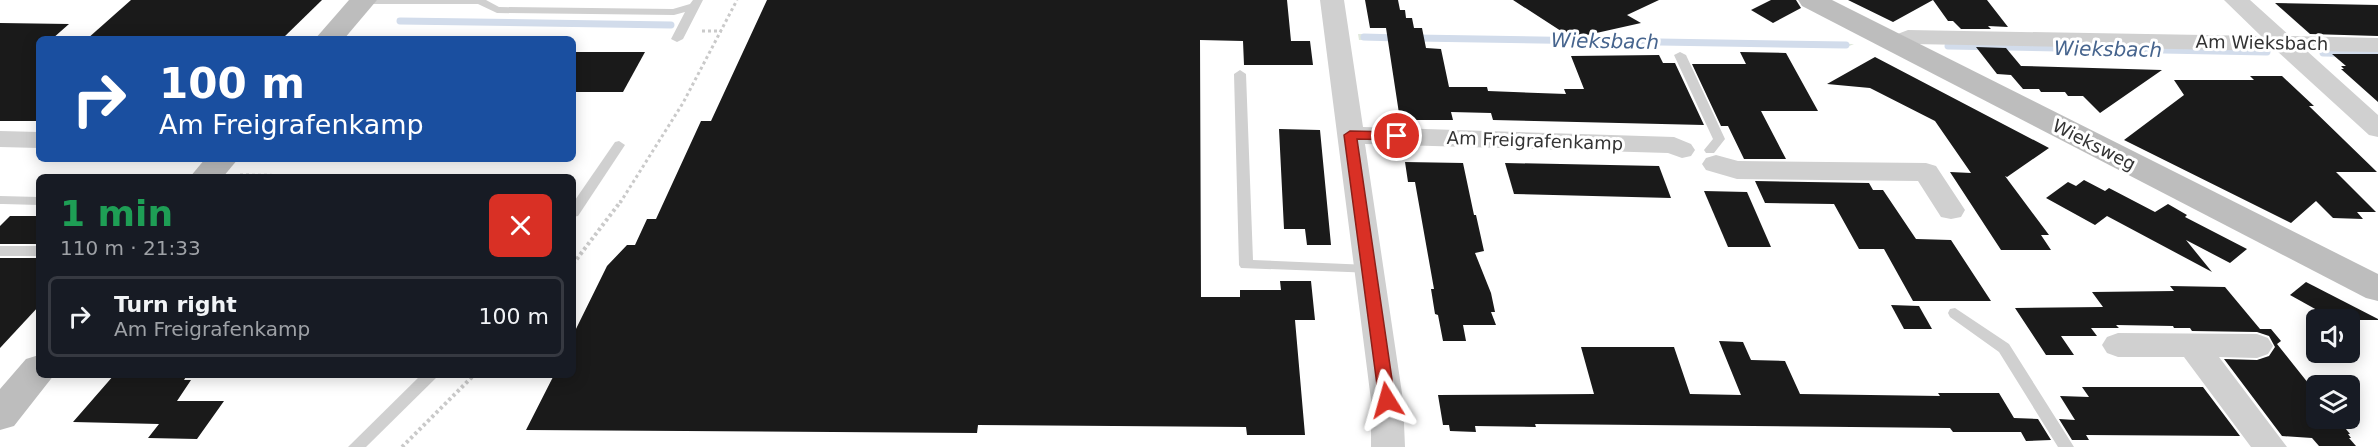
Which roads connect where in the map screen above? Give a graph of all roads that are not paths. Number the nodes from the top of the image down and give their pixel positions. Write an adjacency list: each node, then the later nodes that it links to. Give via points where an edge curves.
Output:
1 (364, 0): 5 (lane, via 480,1 497,10 674,12); 6 (street)
2 (1332, 0): 14 (street)
3 (1811, 0): 8 (street, Wieksweg)
4 (2236, 0): 9 (street)
5 (696, 3): 7 (lane)
6 (332, 36)
7 (677, 39)
8 (1896, 43): 9 (street, Am Wieksbach, via 1908,37); 26 (street, Wieksweg)
9 (2284, 44): 10 (street, Am Wieksbach); 13 (street)
10 (2378, 45)
11 (1680, 56): 18 (lane, via 1719,139)
12 (1240, 74): 25 (lane, via 1246,265)
13 (2378, 129)
14 (1350, 135): 18 (street, Am Freigrafenkamp, via 1674,145 1682,150 1694,146); 25 (street)
15 (36, 140): 16 (street)
16 (2, 141)
17 (619, 145): 21 (lane)
18 (1713, 157): 22 (street, Am Freigrafenkamp, via 1737,170 1926,172)
19 (3, 200): 20 (lane)
20 (36, 201)
21 (576, 209)
22 (1951, 210)
23 (0, 251): 24 (lane)
24 (36, 251)
25 (1369, 270): 35 (street, via 1387,400)
26 (2378, 289)
27 (1955, 313): 36 (lane, via 2004,348)
28 (2118, 345): 29 (street)
29 (2193, 346): 30 (street); 37 (street)
30 (2257, 346)
31 (36, 373): 33 (street)
32 (427, 378): 34 (lane)
33 (0, 415)
34 (356, 447)
35 (1388, 447)
36 (2066, 447)
37 (2270, 447)

